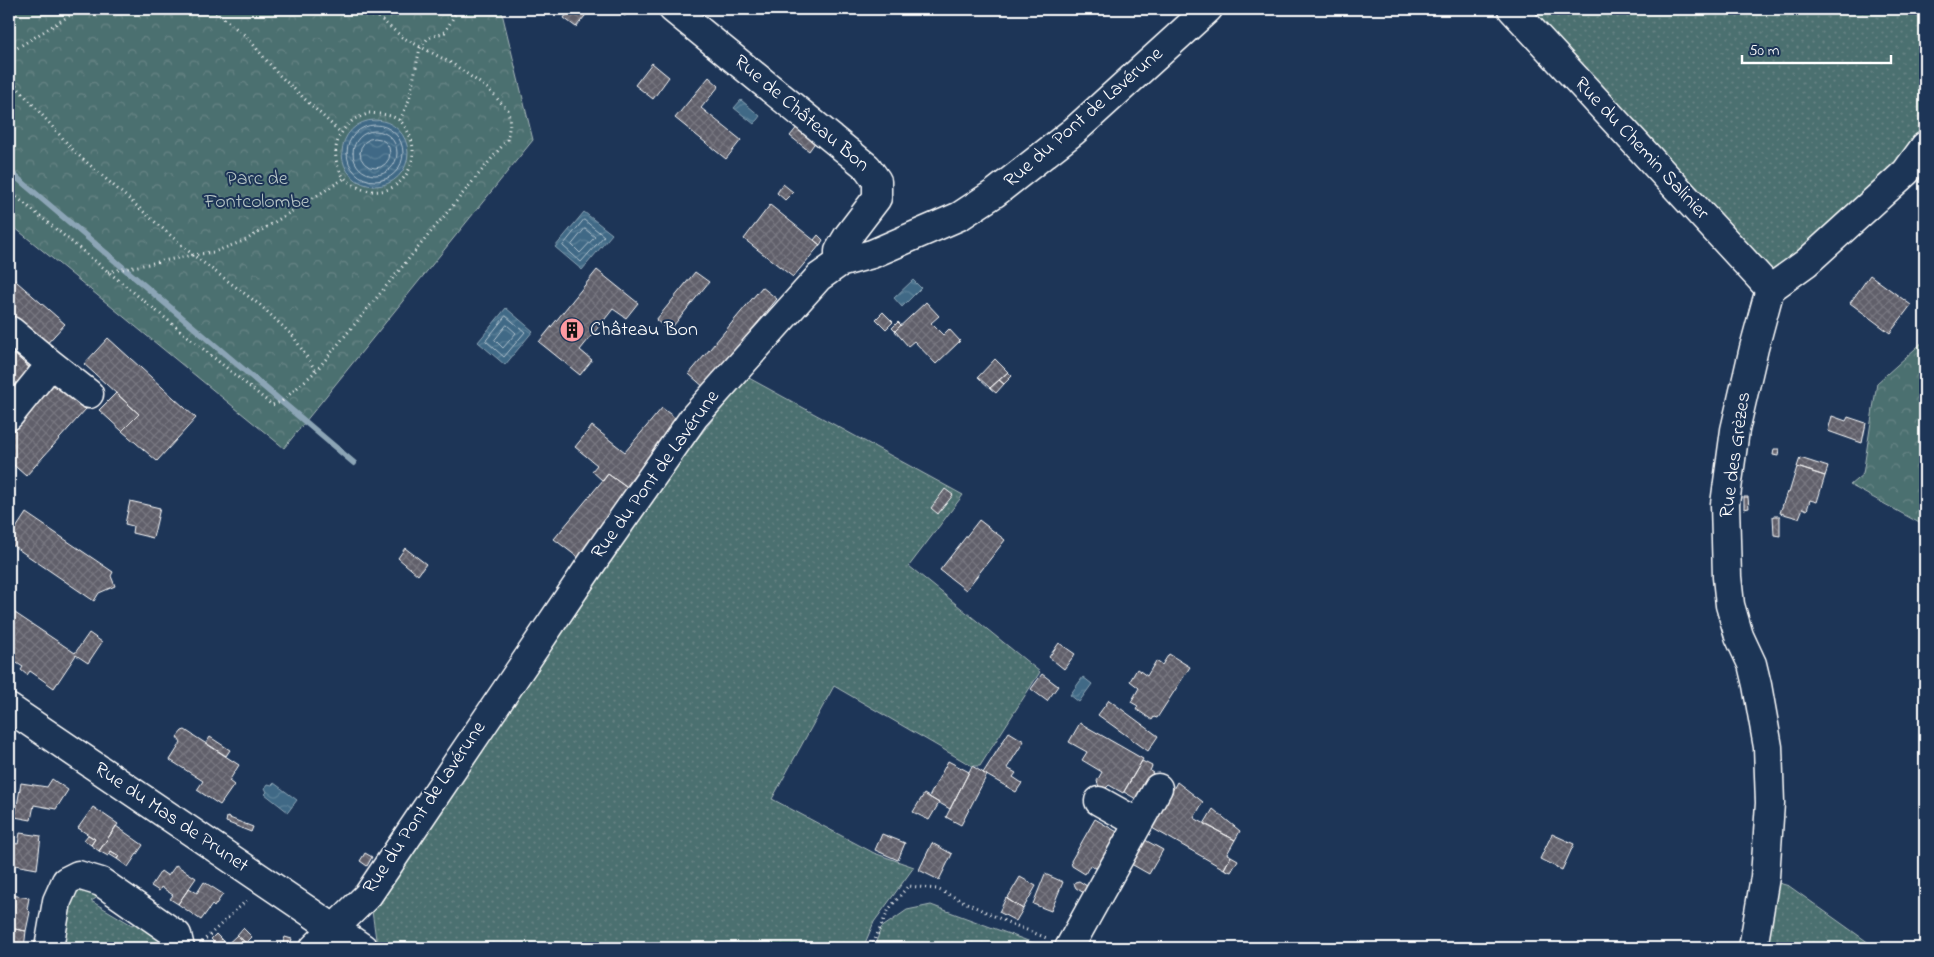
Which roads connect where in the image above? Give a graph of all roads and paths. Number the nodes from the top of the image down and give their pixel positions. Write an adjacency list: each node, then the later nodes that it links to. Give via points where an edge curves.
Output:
1 (80, 9): 9 (path)
2 (212, 9): 12 (path, via 247,37 277,73)
3 (369, 9): 8 (path)
4 (458, 9): 8 (path, via 444,32 428,38)
5 (673, 9): 17 (street, Rue de Château Bon, via 867,167 876,181 877,198 839,251)
6 (1208, 9): 17 (street, Rue du Pont de Lavérune, via 1074,131 995,193 960,216 872,254)
7 (1512, 9): 19 (street, Rue du Chemin Salinier)
8 (420, 48): 11 (path, via 409,100); 22 (path, via 453,64 487,88 508,110 507,140)
9 (9, 53)
10 (9, 78): 16 (path, via 75,152)
11 (400, 120): 12 (path, via 369,114 353,120); 14 (path, via 414,149 407,175 385,190 372,191 358,188)
12 (340, 133): 14 (path, via 336,158)
13 (1925, 146): 19 (street, via 1892,185 1806,263)
14 (345, 178): 16 (path, via 246,240 214,252)
15 (9, 191): 18 (path)
16 (193, 255): 18 (path); 22 (path, via 260,305 293,336)
17 (839, 263): 30 (street, Rue du Pont de Lavérune, via 819,277 694,417 368,895)
18 (108, 272): 22 (path, via 272,405 281,402)
19 (1770, 288): 37 (street, Rue des Grèzes, via 1735,430 1725,504 1730,605 1758,685 1768,747 1770,802 1765,877)
20 (11, 331): 21 (street)
21 (51, 364): 23 (street); 24 (street)
22 (316, 371)
23 (89, 394)
24 (9, 416)
25 (9, 708): 29 (street, Rue du Mas de Prunet)
26 (1158, 788): 28 (street)
27 (1100, 801): 28 (street)
28 (1138, 823): 36 (street)
29 (264, 880): 30 (street, Rue du Mas de Prunet); 32 (path, via 212,935 203,942)
30 (333, 928): 33 (street, Rue du Pont de Lavérune); 34 (street, Rue du Mas de Prunet)
31 (49, 948): 32 (street, via 60,892 66,881 78,875 101,882 177,935)
32 (180, 948)
33 (314, 948)
34 (363, 948)
35 (872, 948): 36 (path, via 889,909 908,886 936,889)
36 (1069, 948)
37 (1753, 948)

